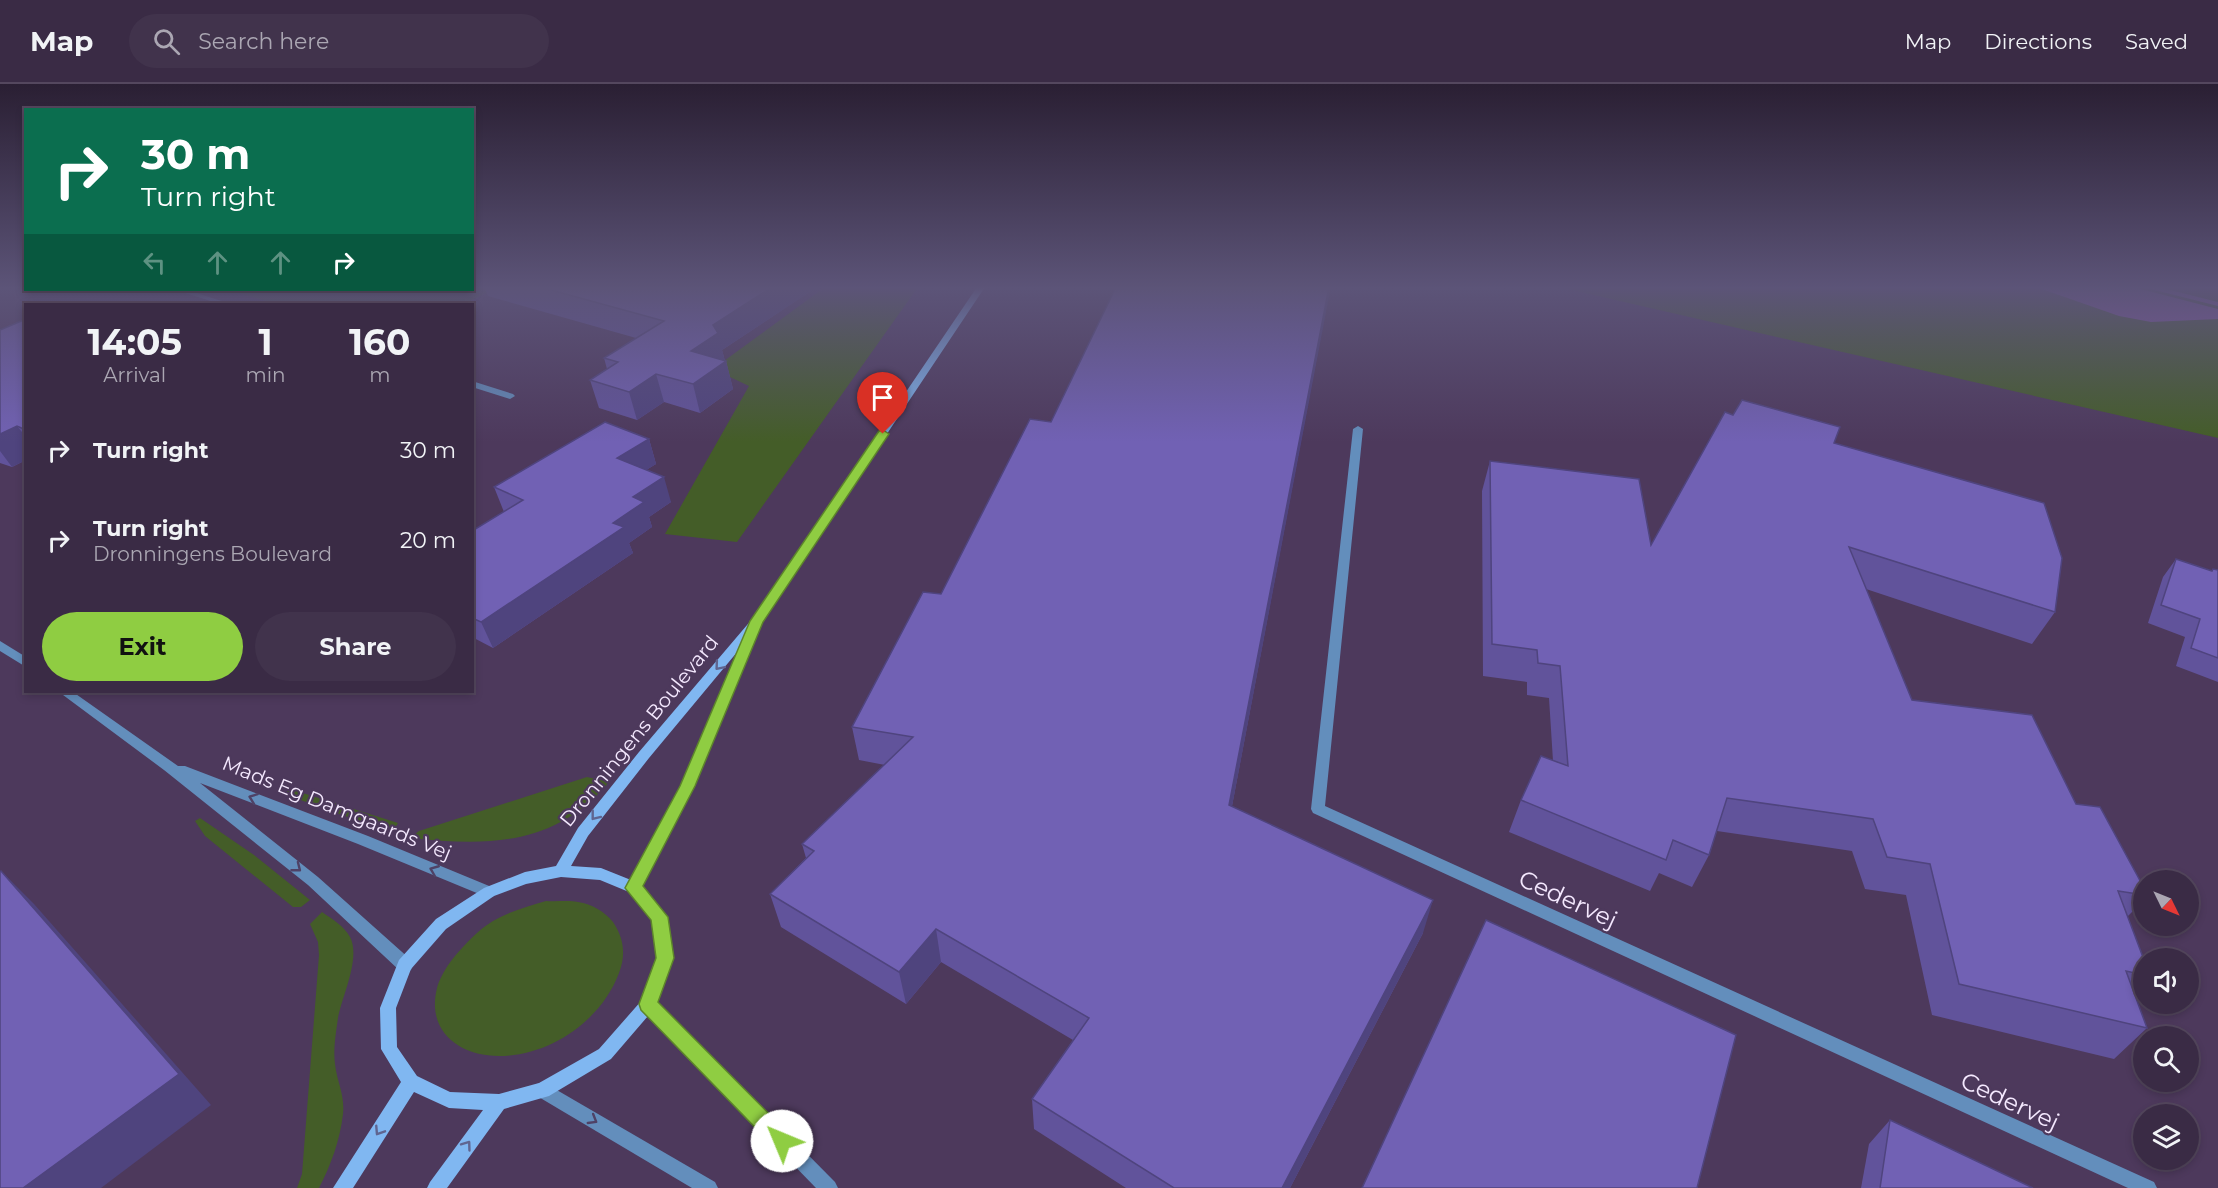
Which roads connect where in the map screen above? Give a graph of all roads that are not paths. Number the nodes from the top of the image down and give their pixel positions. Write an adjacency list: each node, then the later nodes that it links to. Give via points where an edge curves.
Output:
1 (946, 339): 5 (main road, Dronningens Boulevard)
2 (474, 385): 3 (street)
3 (510, 396)
4 (1358, 429): 22 (street, Cedervej, via 1318,809)
5 (757, 621): 10 (main road, Dronningens Boulevard, one-way to 10, via 583,832); 11 (main road, Dronningens Boulevard, via 687,786)
6 (0, 645): 7 (street)
7 (24, 662)
8 (66, 693): 9 (street, Mads Eg Damgaards Vej)
9 (169, 766): 12 (street, Mads Eg Damgaards Vej, one-way to 9); 13 (street, Mads Eg Damgaards Vej, one-way to 13, via 313,881)
10 (561, 872): 11 (main road, via 601,874); 12 (main road, via 525,878)
11 (634, 888): 14 (main road, via 659,917 665,958)
12 (489, 892): 13 (main road, via 441,924)
13 (405, 965): 15 (main road, via 388,1008 389,1049)
14 (648, 1004): 16 (main road, via 605,1054); 21 (street)
15 (411, 1082): 17 (main road, via 449,1100); 18 (main road, one-way to 18)
16 (543, 1090): 17 (main road); 20 (street, one-way to 20)
17 (498, 1102): 19 (main road, one-way to 17)
18 (342, 1188)
19 (436, 1188)
20 (709, 1188)
21 (829, 1188)
22 (2148, 1188)

